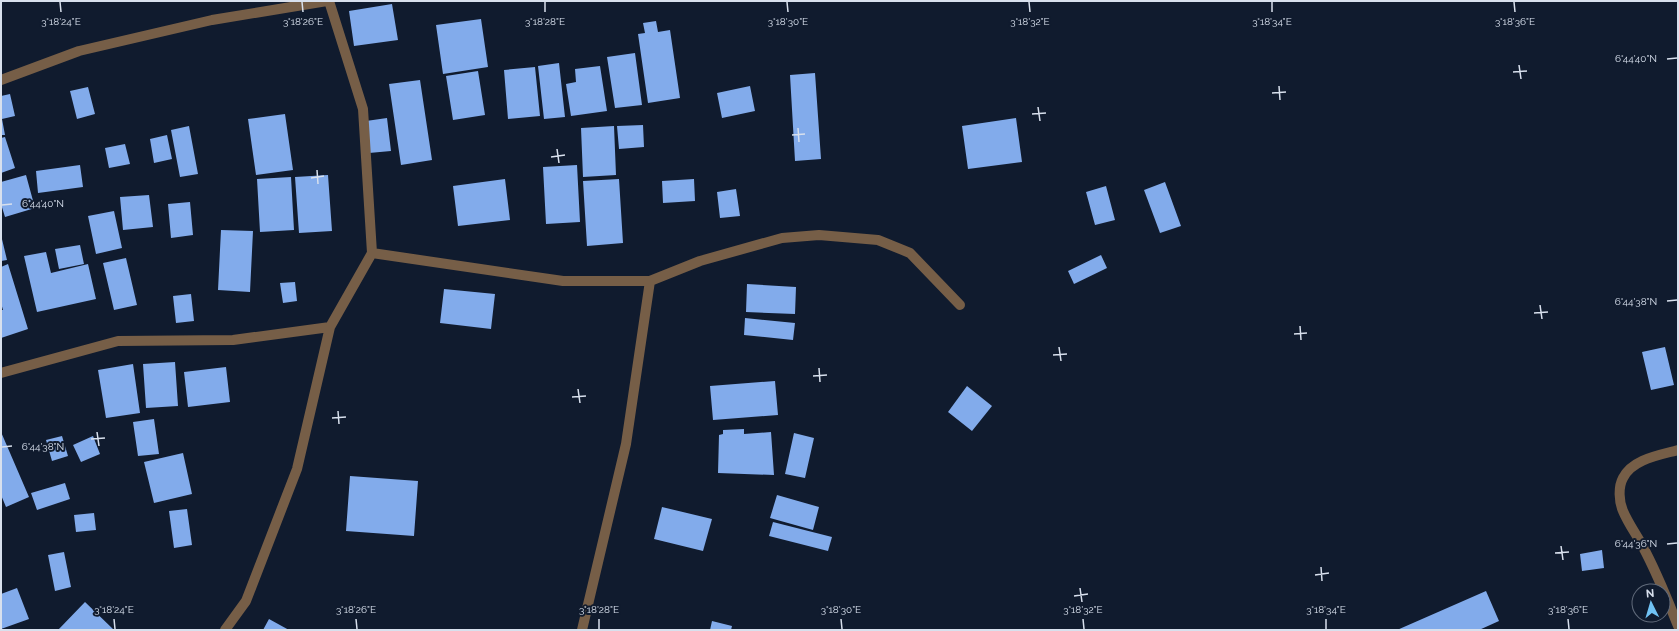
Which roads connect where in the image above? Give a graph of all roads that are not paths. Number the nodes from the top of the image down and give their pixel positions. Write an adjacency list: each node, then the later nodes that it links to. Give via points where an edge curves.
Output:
1 (328, 1): 2 (street, via 212,20 79,51); 3 (street, via 363,108)
2 (1, 80)
3 (372, 253): 4 (street, via 563,281); 6 (street)
4 (650, 281): 5 (street, via 700,261 774,240 819,235 878,240 910,253); 11 (street, via 626,444)
5 (960, 306)
6 (330, 327): 7 (street, via 233,340 118,341); 10 (street, via 297,469 246,601)
7 (1, 373)
8 (1678, 450): 9 (street, via 1633,466 1623,478 1620,492 1622,510 1663,587)
9 (1678, 626)
10 (225, 630)
11 (582, 630)

